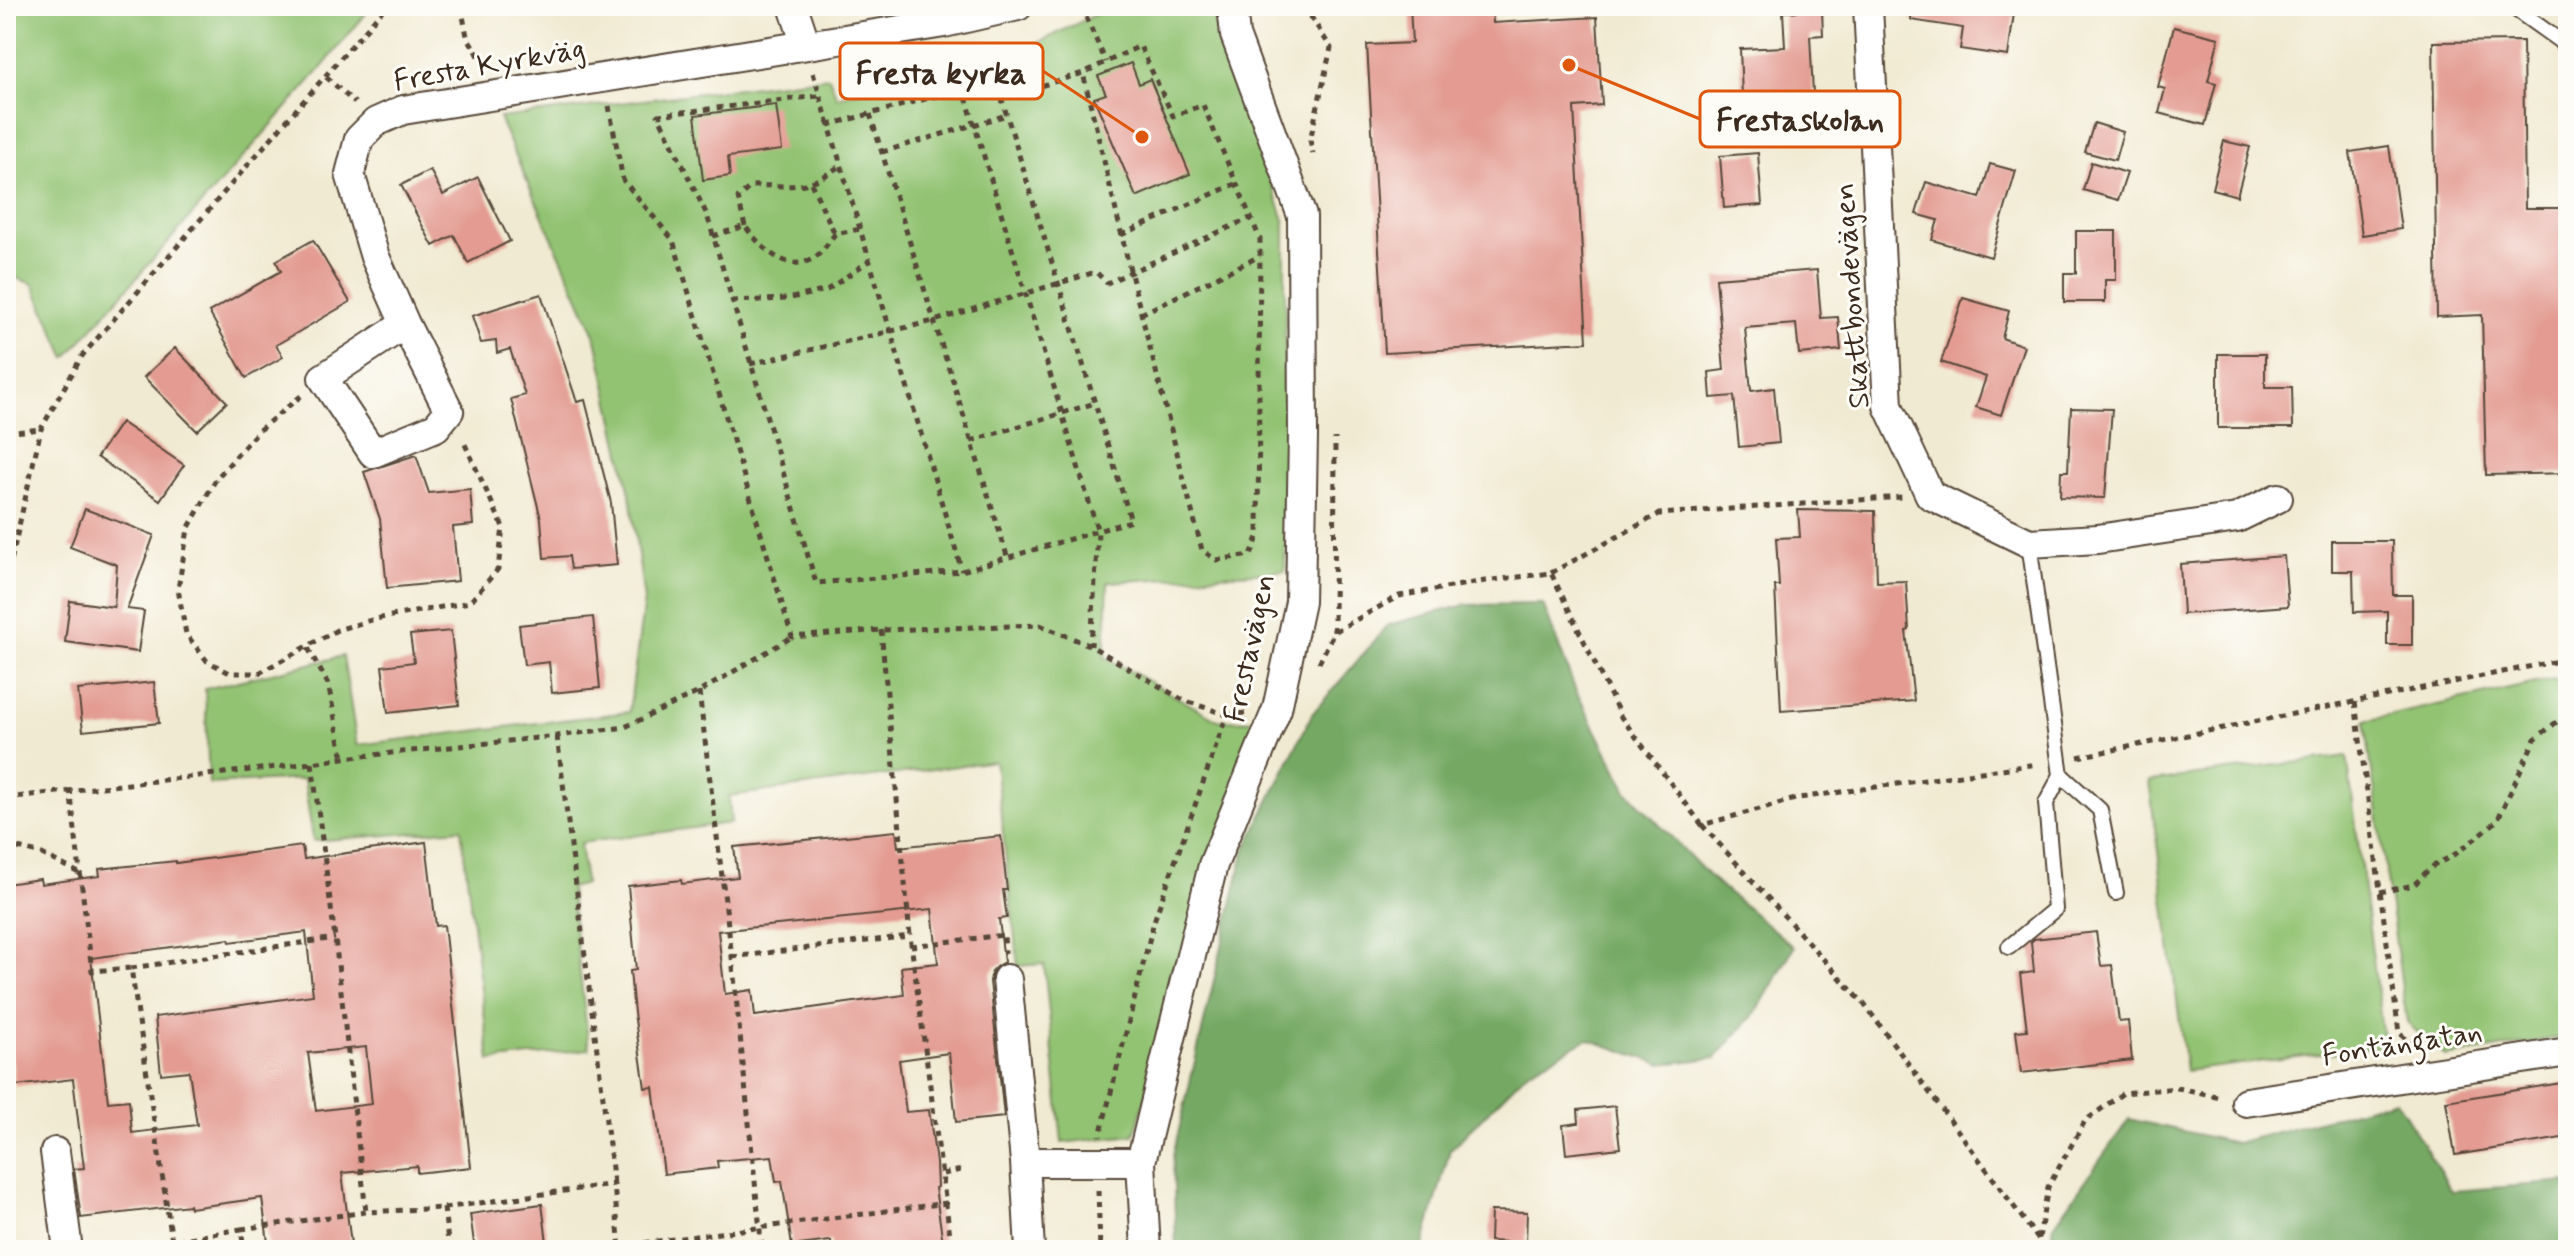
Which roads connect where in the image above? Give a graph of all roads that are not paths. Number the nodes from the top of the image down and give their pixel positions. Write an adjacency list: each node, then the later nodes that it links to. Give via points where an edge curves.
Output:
1 (793, 6): 6 (street)
2 (1018, 6): 6 (street, Fresta Kyrkväg)
3 (1232, 6): 19 (street, Frestavägen, via 1235,35 1302,216 1300,602 1277,709 1213,865)
4 (1868, 6): 10 (street, Skattbondevägen, via 1888,406 1930,495)
5 (2511, 6): 7 (lane)
6 (806, 45): 8 (street, Fresta Kyrkväg, via 403,110 376,122 359,139 350,174 375,257)
7 (2568, 51)
8 (405, 324): 8 (street, via 449,411 436,427 373,453 323,378)
9 (2278, 498): 10 (street, via 2237,518 2098,539)
10 (2029, 543): 11 (lane)
11 (2060, 768): 12 (lane, via 2100,810); 13 (lane, via 2046,803 2055,909)
12 (2116, 893)
13 (2009, 947)
14 (1007, 979): 18 (street)
15 (2568, 1052): 16 (street, Fontängatan)
16 (2246, 1102)
17 (55, 1152): 20 (street)
18 (1025, 1162): 19 (street); 21 (street)
19 (1141, 1162): 22 (street, Frestavägen)
20 (68, 1250)
21 (1030, 1250)
22 (1146, 1250)

